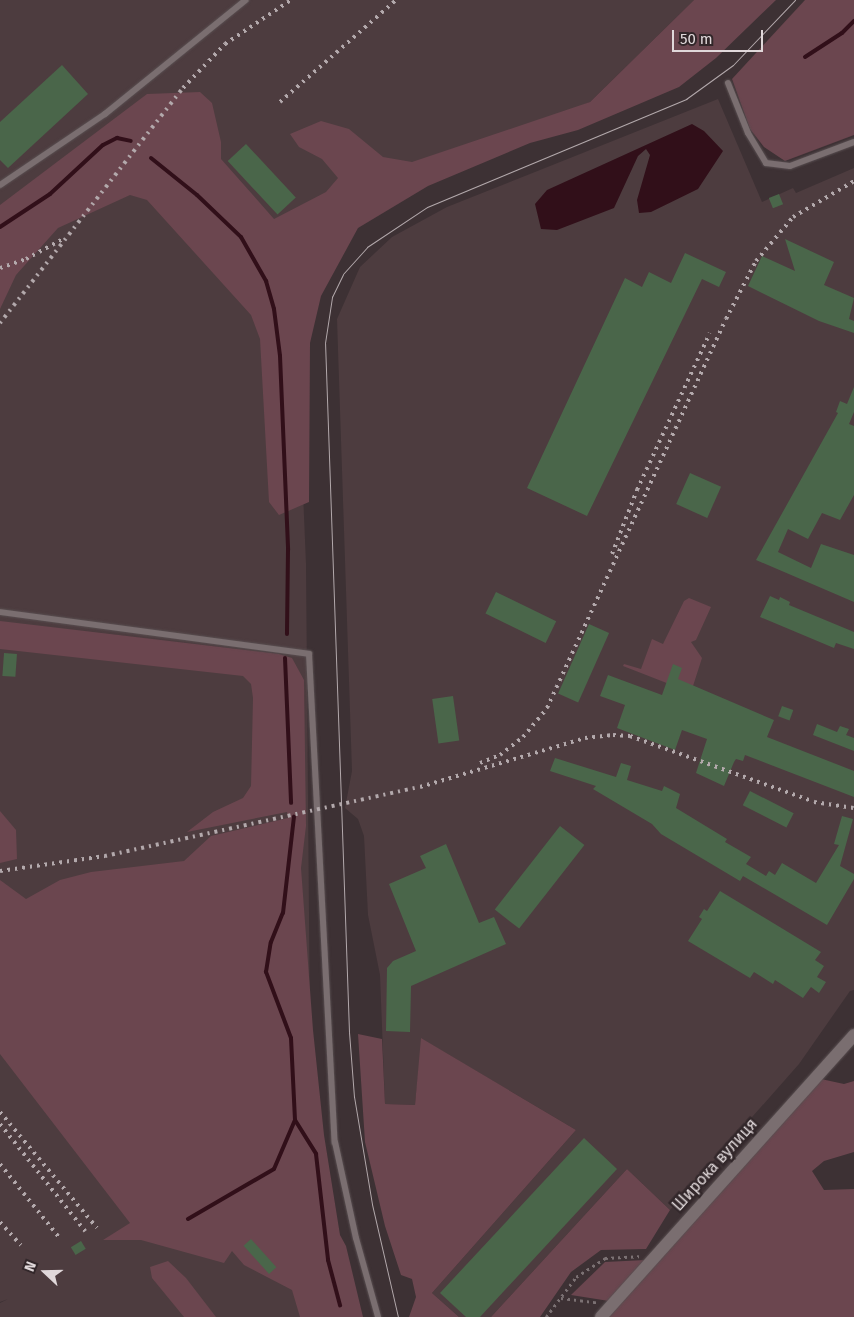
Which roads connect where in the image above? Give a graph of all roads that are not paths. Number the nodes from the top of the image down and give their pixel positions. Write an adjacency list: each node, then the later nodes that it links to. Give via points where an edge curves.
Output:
1 (246, 0): 4 (lane, via 105,114)
2 (728, 83): 3 (lane, via 748,133 766,163 790,166)
3 (854, 142)
4 (0, 185)
5 (0, 612): 7 (lane, via 309,654 335,1142 356,1238)
6 (854, 1035): 8 (street, Широка вулиця)
7 (378, 1317)
8 (601, 1317)

